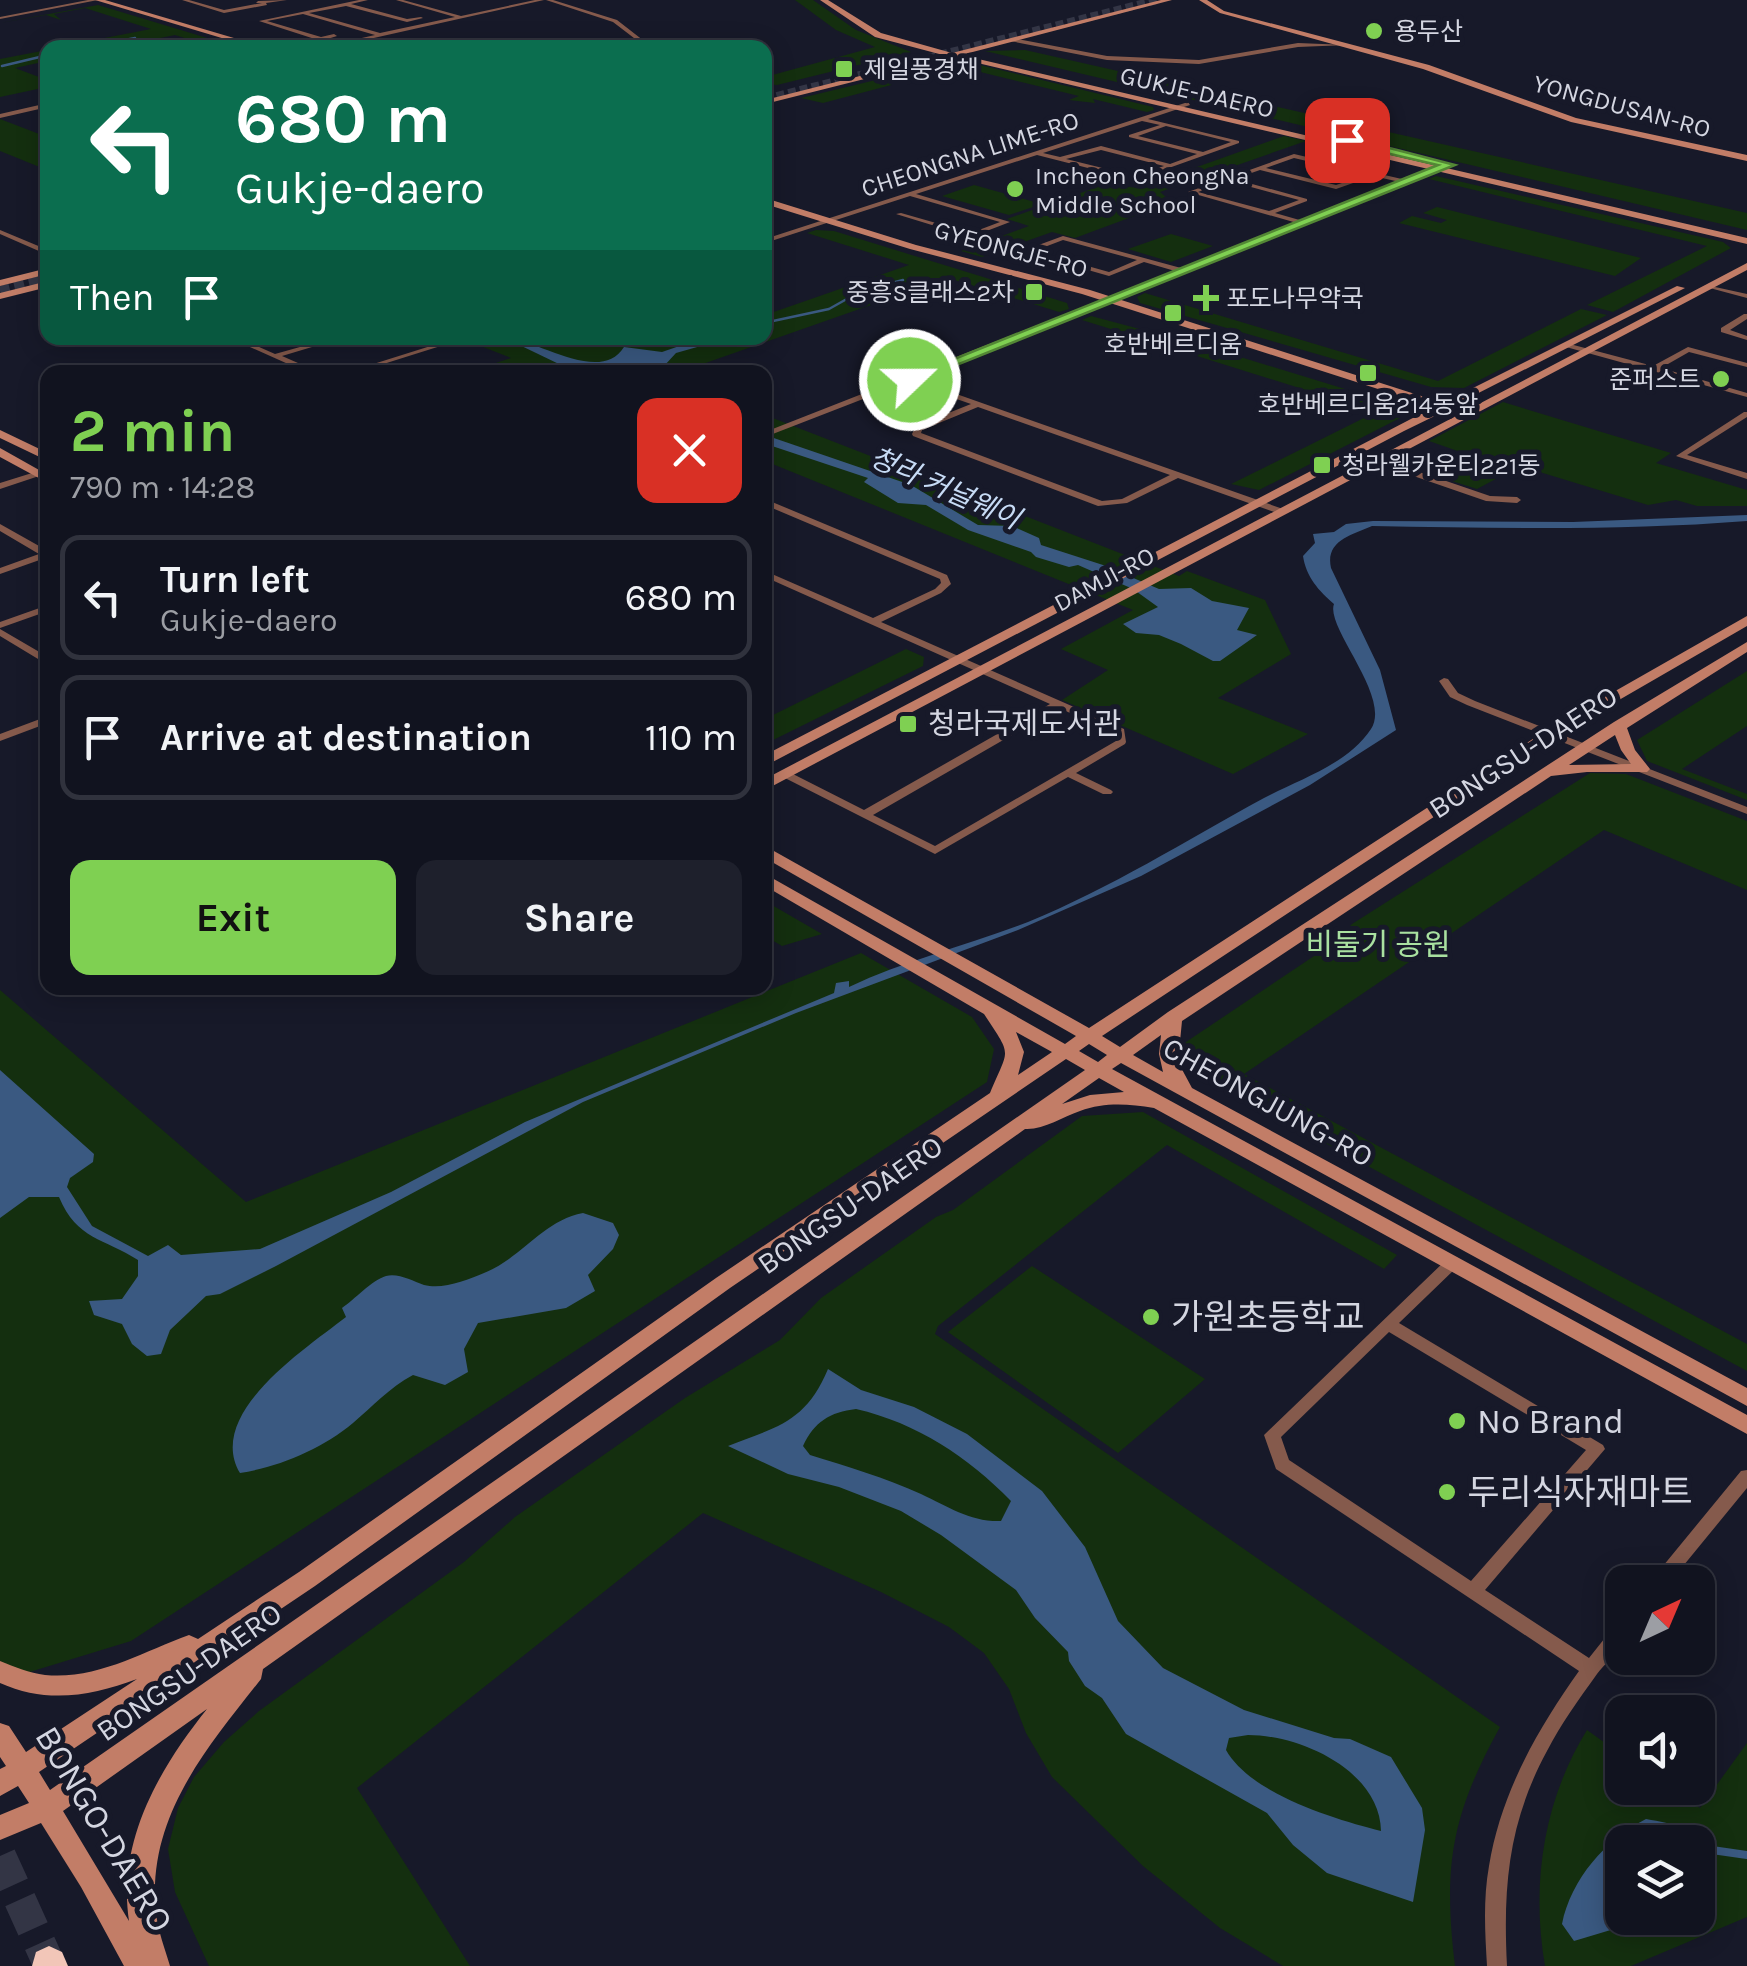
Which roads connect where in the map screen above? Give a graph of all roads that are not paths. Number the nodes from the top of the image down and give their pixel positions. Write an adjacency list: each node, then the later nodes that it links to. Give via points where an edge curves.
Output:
1 (97, 0): 19 (street); 20 (street)
2 (123, 0): 20 (street)
3 (184, 0): 14 (street, via 224,12)
4 (251, 0): 14 (street)
5 (285, 0): 14 (street)
6 (366, 0): 15 (street)
7 (398, 0): 17 (street)
8 (545, 0): 18 (street); 26 (street, via 614,20)
9 (823, 0): 29 (street, GUKJE-DAERO, via 878,34)
10 (839, 0): 30 (street, GUKJE-DAERO, via 879,28)
11 (1131, 0): 23 (street)
12 (1169, 0): 27 (street)
13 (1202, 0): 28 (street, YONGDUSAN-RO, via 1240,18)
14 (265, 4)
15 (346, 4): 16 (street); 17 (street, via 407,21)
16 (302, 13): 21 (street); 21 (street, via 261,21 321,38)
17 (445, 13): 18 (street)
18 (462, 17): 22 (street)
19 (0, 18)
20 (200, 27): 24 (street)
21 (363, 30): 22 (street)
22 (380, 34): 25 (street)
23 (1001, 38): 27 (street); 30 (street); 31 (street)
24 (240, 40)
25 (354, 40)
26 (640, 40)
27 (1012, 40): 28 (street, via 1106,58 1199,62 1298,45)
28 (1344, 46): 43 (street, YONGDUSAN-RO, via 1426,67 1574,120)
29 (932, 50): 30 (street, GUKJE-DAERO); 32 (street)
30 (947, 51): 31 (street, GUKJE-DAERO); 32 (street); 37 (street, GUKJE-DAERO)
31 (962, 52): 35 (street, GUKJE-DAERO)
32 (885, 67): 33 (street); 34 (street)
33 (772, 90)
34 (772, 100)
35 (1188, 104): 37 (street, CHEONGNA LIME-RO); 46 (street, GUKJE-DAERO)
36 (40, 108): 38 (street)
37 (1176, 108): 39 (street, CHEONGNA LIME-RO); 48 (street, GUKJE-DAERO)
38 (2, 115)
39 (1142, 119): 40 (street); 41 (street, CHEONGNA LIME-RO)
40 (1165, 125): 42 (street, via 1237,142); 42 (street, via 1130,136)
41 (1038, 154): 44 (street); 52 (street, CHEONGNA LIME-RO)
42 (1204, 154): 45 (street)
43 (1747, 158)
44 (1060, 159): 45 (street, via 1100,148); 45 (street, via 1135,178)
45 (1172, 165)
46 (1450, 165): 48 (street); 61 (street, GUKJE-DAERO)
47 (1260, 168): 49 (street, via 1294,156); 49 (street, via 1336,187); 50 (street)
48 (1438, 169): 51 (street); 61 (street, GUKJE-DAERO, via 1683,226)
49 (1373, 174): 51 (street)
50 (1228, 179): 55 (street, via 1305,200); 55 (street, via 1191,192)
51 (1406, 182): 57 (street)
52 (911, 194): 54 (street); 56 (street, CHEONGNA LIME-RO)
53 (772, 202): 56 (street, GYEONGJE-RO)
54 (936, 202): 54 (street, via 954,206 1008,222 972,235 900,214)
55 (1270, 214): 57 (street)
56 (829, 220): 59 (street, CHEONGNA LIME-RO); 60 (street, GYEONGJE-RO)
57 (1304, 222): 65 (street)
58 (0, 232): 62 (street)
59 (772, 238)
60 (914, 246): 72 (street, GYEONGJE-RO); 73 (street, GYEONGJE-RO)
61 (1744, 249): 79 (street)
62 (40, 250)
63 (1144, 260): 63 (street, via 1063,238 1027,251 1108,274); 65 (street)
64 (1747, 266): 69 (street)
65 (1183, 271): 72 (street)
66 (40, 273): 67 (street)
67 (0, 283)
68 (40, 286): 70 (street)
69 (1708, 286): 71 (street); 80 (street)
70 (0, 296)
71 (1747, 296)
72 (1110, 300): 73 (street); 81 (street, GYEONGJE-RO)
73 (1093, 306): 81 (street, GYEONGJE-RO); 88 (street)
74 (1747, 316): 75 (street, via 1724,330)
75 (1747, 338)
76 (250, 345): 82 (street)
77 (314, 345): 82 (street)
78 (438, 345): 84 (street)
79 (1569, 345): 80 (street); 89 (street)
80 (1587, 350): 86 (street); 93 (street, DAMJI-RO)
81 (1268, 353): 87 (street, GYEONGJE-RO)
82 (275, 356): 83 (street)
83 (295, 365)
84 (374, 365)
85 (1747, 365): 86 (street, via 1688,349)
86 (1654, 369): 90 (street)
87 (1347, 378): 89 (street, via 1445,396); 92 (street, GYEONGJE-RO); 95 (street, via 1412,406 1415,417)
88 (910, 380): 91 (street); 97 (street)
89 (1486, 388): 92 (street)
90 (1747, 395)
91 (978, 404): 102 (street); 102 (street, via 916,434 1101,504)
92 (1445, 408): 93 (street, GYEONGJE-RO); 95 (street)
93 (1465, 414): 100 (street, DAMJI-RO)
94 (1747, 414): 104 (street, via 1680,456)
95 (1400, 429): 107 (street)
96 (0, 432): 99 (street)
97 (772, 432)
98 (0, 452): 101 (street)
99 (40, 454)
100 (1376, 460): 106 (street, via 1489,499); 109 (street, DAMJI-RO)
101 (40, 473)
102 (1177, 475): 107 (street)
103 (40, 476): 105 (street)
104 (1747, 476)
105 (0, 486)
106 (1517, 500)
107 (1259, 504): 109 (street); 124 (street)
108 (772, 505): 118 (street, via 944,577 938,591)
109 (1280, 511): 125 (street, DAMJI-RO)
110 (0, 527): 111 (street)
111 (6, 536): 112 (street)
112 (40, 551)
113 (40, 556): 114 (street)
114 (0, 571)
115 (772, 577): 118 (street)
116 (40, 611): 119 (street)
117 (1747, 620): 127 (street, BONGSU-DAERO)
118 (873, 622): 124 (street)
119 (0, 628): 122 (street)
120 (1747, 646): 129 (street, BONGSU-DAERO)
121 (40, 649): 122 (street)
122 (31, 652): 123 (street)
123 (40, 657)
124 (958, 660): 125 (street); 135 (street)
125 (980, 670): 128 (street); 140 (street, DAMJI-RO)
126 (1444, 681): 132 (street, via 1454,695)
127 (1606, 702): 129 (street, via 1613,712); 132 (street, BONGSU-DAERO)
128 (1058, 704): 138 (street, via 1120,732 1121,742); 145 (street)
129 (1637, 714): 131 (street, BONGSU-DAERO)
130 (40, 722): 133 (street)
131 (1620, 725): 134 (street, BONGSU-DAERO); 136 (street)
132 (1550, 734): 134 (street); 137 (street, BONGSU-DAERO)
133 (0, 738)
134 (1584, 747): 136 (street); 139 (street, BONGSU-DAERO)
135 (772, 757)
136 (1640, 769): 139 (street); 144 (street)
137 (1496, 770): 142 (street, via 1522,770); 150 (street, BONGSU-DAERO)
138 (1068, 773): 143 (street); 145 (street, via 935,851)
139 (1544, 773): 142 (street, BONGSU-DAERO)
140 (786, 774): 141 (street, DAMJI-RO); 145 (street)
141 (772, 781)
142 (1526, 784): 149 (street, BONGSU-DAERO)
143 (1107, 792)
144 (1747, 811)
145 (864, 814)
146 (772, 854): 150 (street, CHEONGJUNG-RO)
147 (772, 883): 148 (street, CHEONGJUNG-RO)
148 (986, 1008): 151 (street, CHEONGJUNG-RO); 155 (street, via 1003,1025 1016,1055)
149 (1174, 1016): 152 (street, BONGSU-DAERO); 154 (street, via 1170,1068)
150 (1089, 1036): 151 (street, BONGSU-DAERO); 152 (street, CHEONGJUNG-RO)
151 (1066, 1052): 153 (street, CHEONGJUNG-RO); 155 (street, BONGSU-DAERO)
152 (1119, 1053): 153 (street, BONGSU-DAERO); 154 (street, CHEONGJUNG-RO)
153 (1096, 1068): 156 (street, CHEONGJUNG-RO); 157 (street, BONGSU-DAERO)
154 (1196, 1096): 160 (street, CHEONGJUNG-RO)
155 (990, 1104): 165 (street, BONGSU-DAERO)
156 (1177, 1110): 157 (street, via 1140,1098 1091,1099); 158 (street, CHEONGJUNG-RO)
157 (1001, 1135): 167 (street, BONGSU-DAERO)
158 (1452, 1264): 159 (street); 161 (street, CHEONGJUNG-RO)
159 (1388, 1324): 164 (street, via 1272,1435 1274,1450 1282,1464); 164 (street, via 1596,1449)
160 (1747, 1398)
161 (1747, 1425)
162 (1747, 1476): 163 (street)
163 (1674, 1565)
164 (1474, 1590): 168 (street)
165 (236, 1626): 169 (street, via 76,1686 36,1684); 171 (street, BONGSU-DAERO)
166 (1605, 1650): 168 (street)
167 (266, 1655): 172 (street, BONGSU-DAERO); 175 (street, via 166,1784 147,1833 142,1913)
168 (1590, 1669): 176 (street, via 1551,1722 1518,1787 1500,1852)
169 (0, 1672)
170 (0, 1734): 171 (street, BONGO-DAERO)
171 (10, 1776): 172 (street, BONGO-DAERO)
172 (46, 1808): 173 (street, BONGSU-DAERO); 174 (street, BONGO-DAERO)
173 (0, 1828)
174 (139, 1966)
175 (156, 1966)
176 (1496, 1966)

